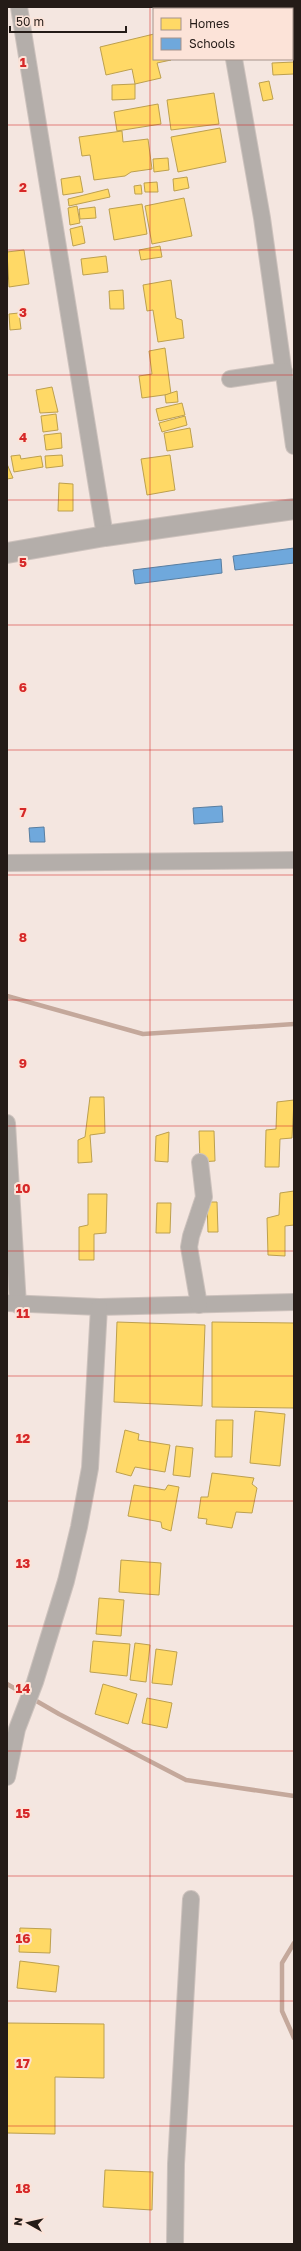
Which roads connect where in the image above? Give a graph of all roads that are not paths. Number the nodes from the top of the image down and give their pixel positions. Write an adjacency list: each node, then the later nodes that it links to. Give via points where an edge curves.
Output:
1 (19, 7): 7 (street)
2 (234, 60): 3 (street, via 262,218)
3 (284, 371): 4 (street); 5 (street)
4 (230, 379)
5 (294, 446)
6 (294, 509): 7 (street)
7 (105, 536): 8 (street)
8 (7, 553)
9 (294, 860): 10 (street)
10 (7, 863)
11 (7, 1123): 12 (street)
12 (8, 1161): 15 (street)
13 (200, 1162): 16 (street, via 204,1197 190,1236 189,1247)
14 (294, 1302): 16 (street)
15 (12, 1304): 17 (street)
16 (199, 1305): 17 (street)
17 (99, 1307): 18 (street, via 90,1468 79,1528 66,1581 35,1682 17,1729)
18 (7, 1777)
19 (192, 1899): 20 (street, via 176,2164)
20 (174, 2244)

